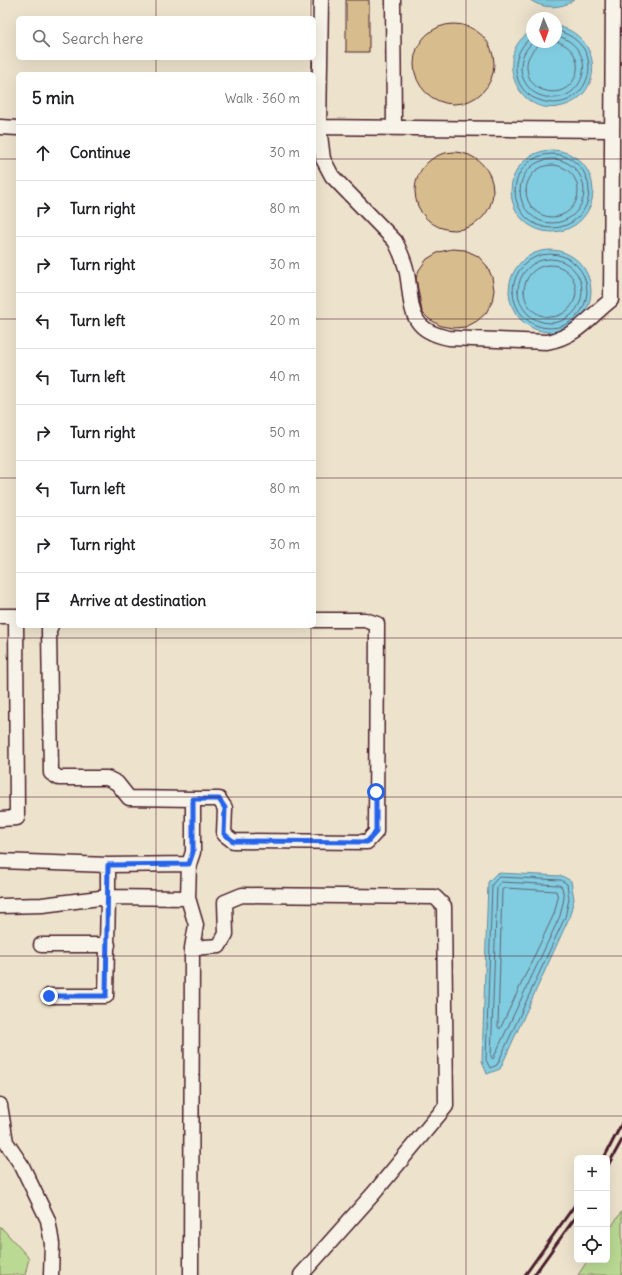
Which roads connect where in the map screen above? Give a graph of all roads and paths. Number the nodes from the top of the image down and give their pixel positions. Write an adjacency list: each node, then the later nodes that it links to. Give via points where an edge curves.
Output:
1 (321, 0): 5 (lane)
2 (393, 0): 6 (lane)
3 (613, 0): 8 (lane)
4 (0, 127): 7 (lane)
5 (316, 127): 6 (lane); 8 (lane, via 323,159 332,176 395,241 407,272 411,308 429,332 449,338 547,342 561,340 576,332 611,300)
6 (394, 127): 8 (lane)
7 (16, 128)
8 (612, 130)
9 (0, 616): 10 (lane)
10 (16, 616)
11 (316, 620): 14 (lane, via 365,620 376,624 376,832 367,842 233,841 224,834 225,808 219,799)
12 (16, 628): 15 (lane, via 17,818)
13 (50, 628): 14 (lane, via 51,773 59,778 107,778 117,783 129,798)
14 (193, 799): 17 (lane, via 193,852)
15 (0, 818)
16 (0, 861): 18 (lane)
17 (189, 864): 18 (lane); 20 (lane)
18 (108, 865): 19 (lane)
19 (108, 897): 20 (lane); 21 (lane, via 42,905); 23 (lane)
20 (188, 898): 24 (lane, via 196,925)
21 (0, 906)
22 (41, 944): 23 (lane)
23 (108, 945): 25 (lane, via 106,996)
24 (192, 948): 28 (lane); 29 (lane, via 219,946 226,934 225,902 242,895 435,897 444,906 446,1106 374,1193)
25 (49, 996)
26 (0, 1105): 27 (lane, via 6,1142 22,1166 48,1220 52,1244)
27 (51, 1275)
28 (191, 1275)
29 (301, 1275)

